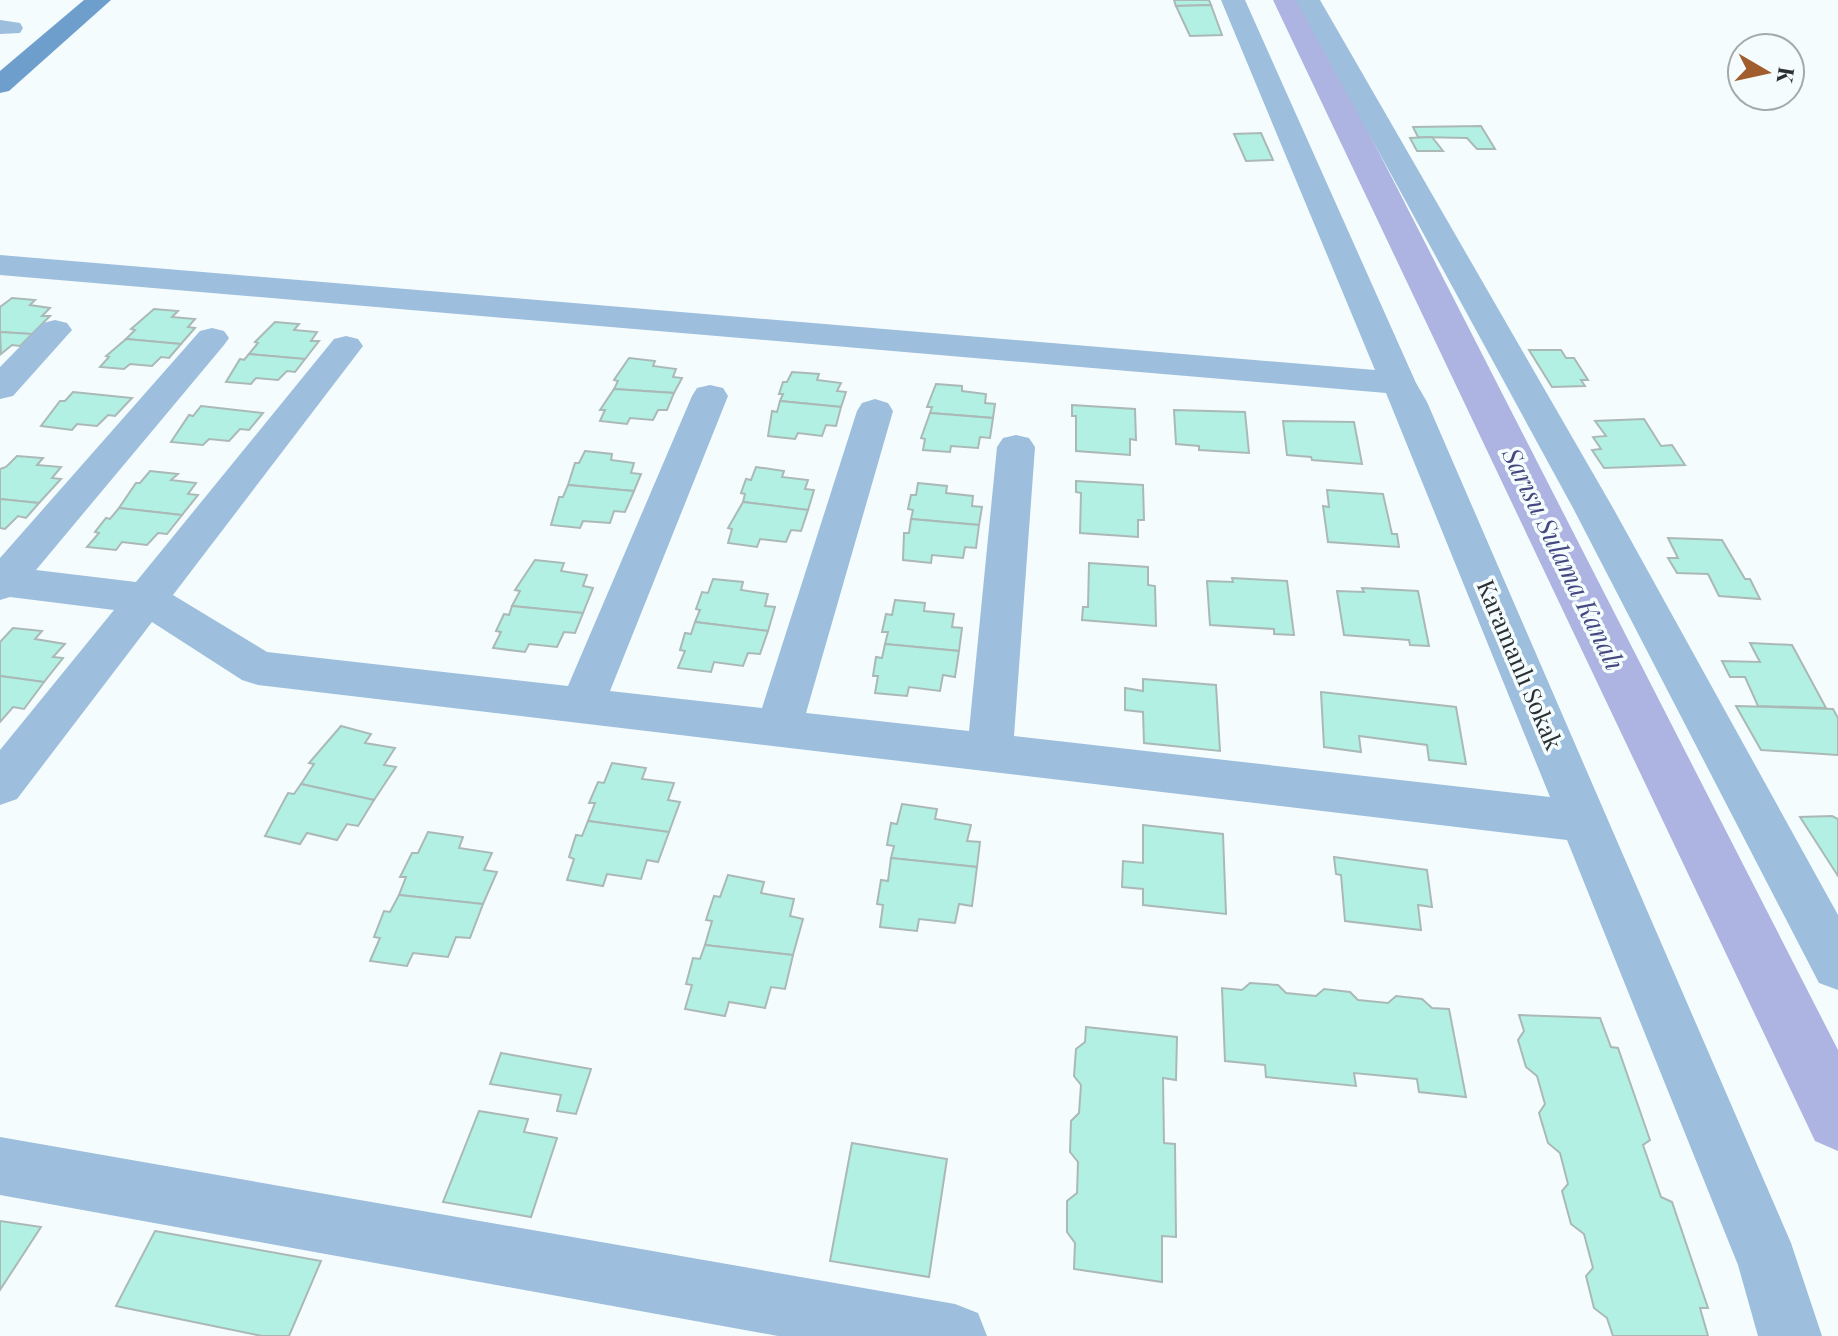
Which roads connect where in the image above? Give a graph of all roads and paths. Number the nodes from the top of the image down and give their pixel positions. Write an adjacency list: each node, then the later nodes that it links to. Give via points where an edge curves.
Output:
1 (99, 0): 4 (street)
2 (1233, 0): 9 (street, Karamanlı Sokak)
3 (1308, 0): 21 (street, via 1593,508)
4 (0, 85)
5 (0, 265): 9 (street)
6 (55, 330): 10 (street)
7 (212, 338): 14 (street)
8 (346, 346): 15 (street)
9 (1398, 383): 20 (street, Karamanlı Sokak)
10 (0, 388)
11 (710, 396): 16 (street)
12 (875, 411): 17 (street)
13 (1016, 447): 18 (street)
14 (1, 582): 15 (street)
15 (147, 599): 16 (street, via 258,668); 19 (street)
16 (582, 705): 17 (street)
17 (779, 728): 18 (street)
18 (990, 752): 20 (street)
19 (0, 785)
20 (1584, 821): 24 (street, Karamanlı Sokak, via 1769,1265)
21 (1838, 966)
22 (0, 1166): 23 (street)
23 (955, 1336)
24 (1790, 1336)

